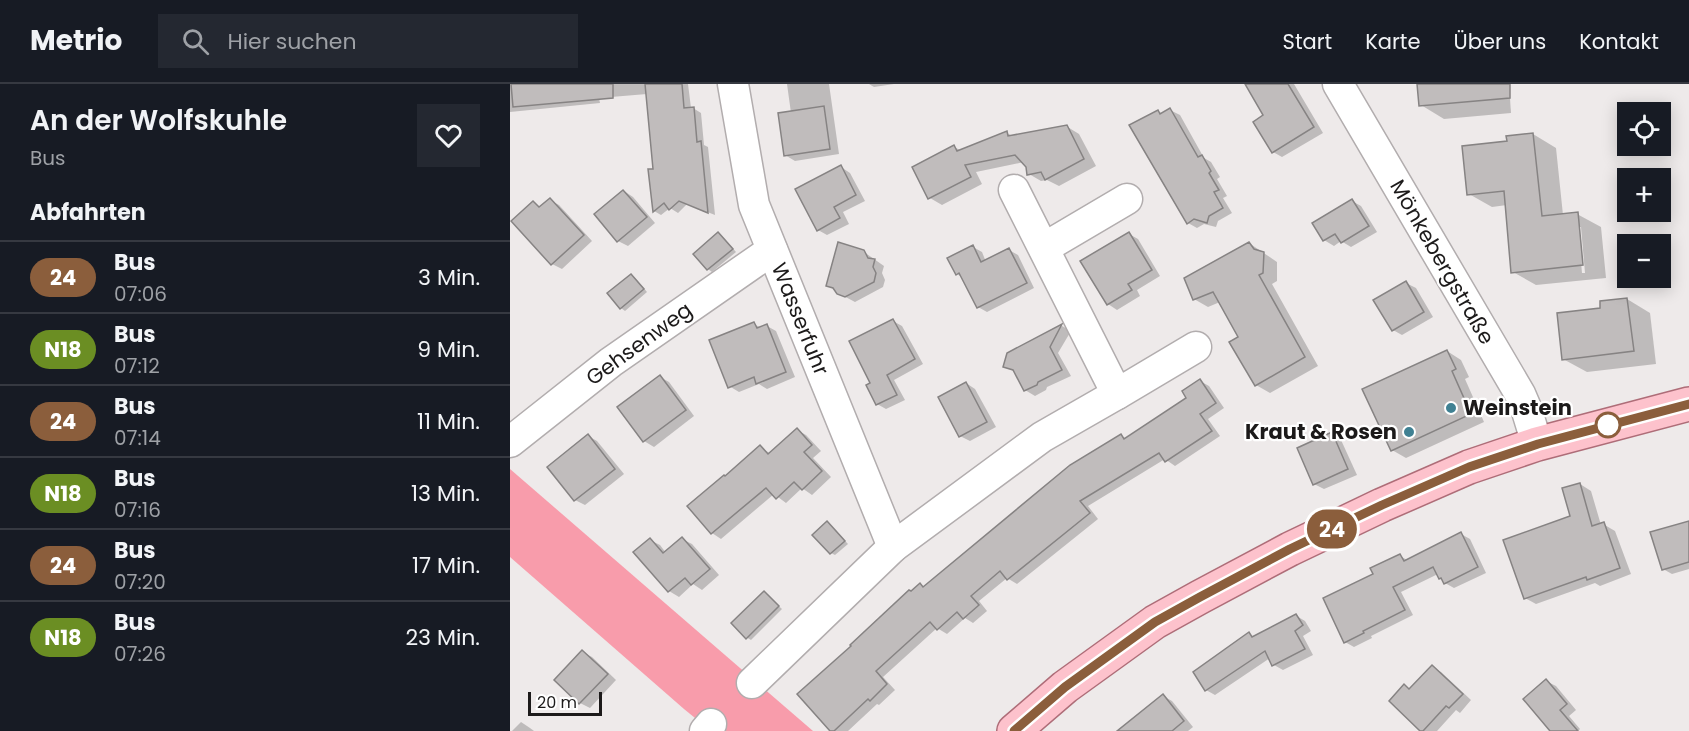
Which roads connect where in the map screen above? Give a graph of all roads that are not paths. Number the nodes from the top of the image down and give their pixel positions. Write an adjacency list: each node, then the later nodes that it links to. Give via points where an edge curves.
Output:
1 (733, 84): 6 (street, Wasserfuhr, via 754,205)
2 (1338, 84): 11 (street, Mönkebergstraße, via 1520,394)
3 (1014, 190): 5 (street)
4 (1127, 199): 5 (street)
5 (1044, 248): 8 (street)
6 (772, 250): 10 (street, Gehsenweg, via 611,362); 12 (street, Wasserfuhr)
7 (1196, 347): 8 (street)
8 (1117, 394): 12 (street, via 1042,436)
9 (1689, 404): 11 (main road)
10 (510, 442)
11 (1538, 444): 14 (main road, via 1469,467 1382,505 1200,597 1112,652)
12 (893, 547): 13 (street)
13 (752, 683)
14 (1014, 731)

